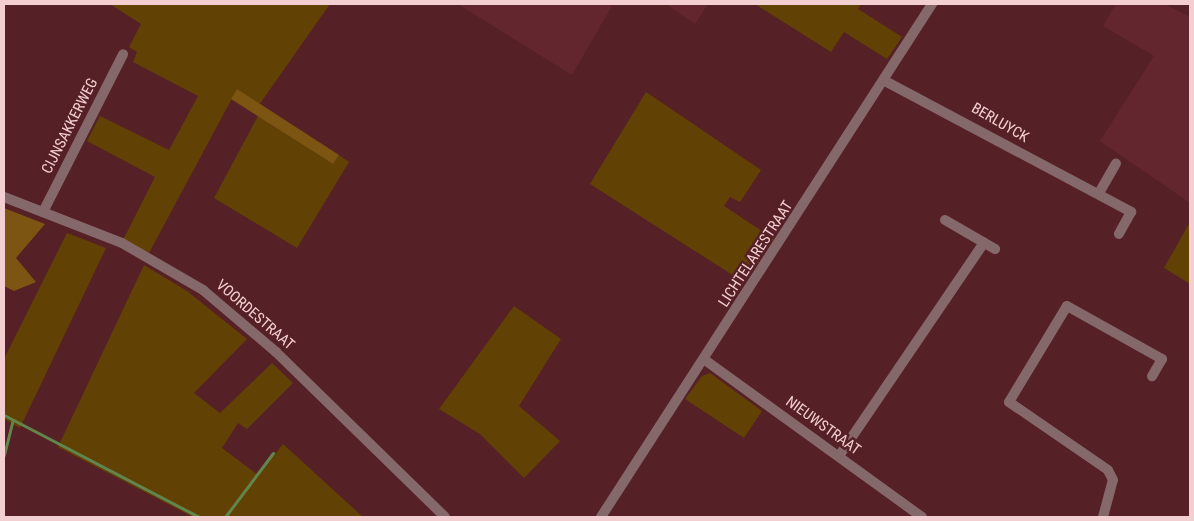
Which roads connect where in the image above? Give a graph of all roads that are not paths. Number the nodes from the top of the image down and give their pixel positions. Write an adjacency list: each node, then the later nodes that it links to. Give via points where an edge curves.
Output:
1 (932, 4): 3 (street, LICHTELARESTRAAT)
2 (123, 54): 7 (street, CIJNSAKKERWEG)
3 (885, 81): 5 (street, BERLUYCK, via 937,112 956,115 1091,193); 12 (street, LICHTELARESTRAAT)
4 (1116, 163): 5 (street)
5 (1099, 193): 9 (street, BERLUYCK, via 1131,212)
6 (4, 197): 7 (street, VOORDESTRAAT)
7 (43, 212): 15 (street, VOORDESTRAAT, via 122,243 236,314)
8 (945, 220): 10 (street)
9 (1118, 234)
10 (984, 243): 11 (street); 14 (street)
11 (995, 249)
12 (705, 360): 14 (street, NIEUWSTRAAT); 16 (street, LICHTELARESTRAAT)
13 (1152, 376): 18 (street, via 1162,359 1067,306 1009,402 1108,470 1113,480)
14 (839, 456): 17 (street, NIEUWSTRAAT)
15 (445, 517)
16 (601, 517)
17 (922, 517)
18 (1103, 517)

